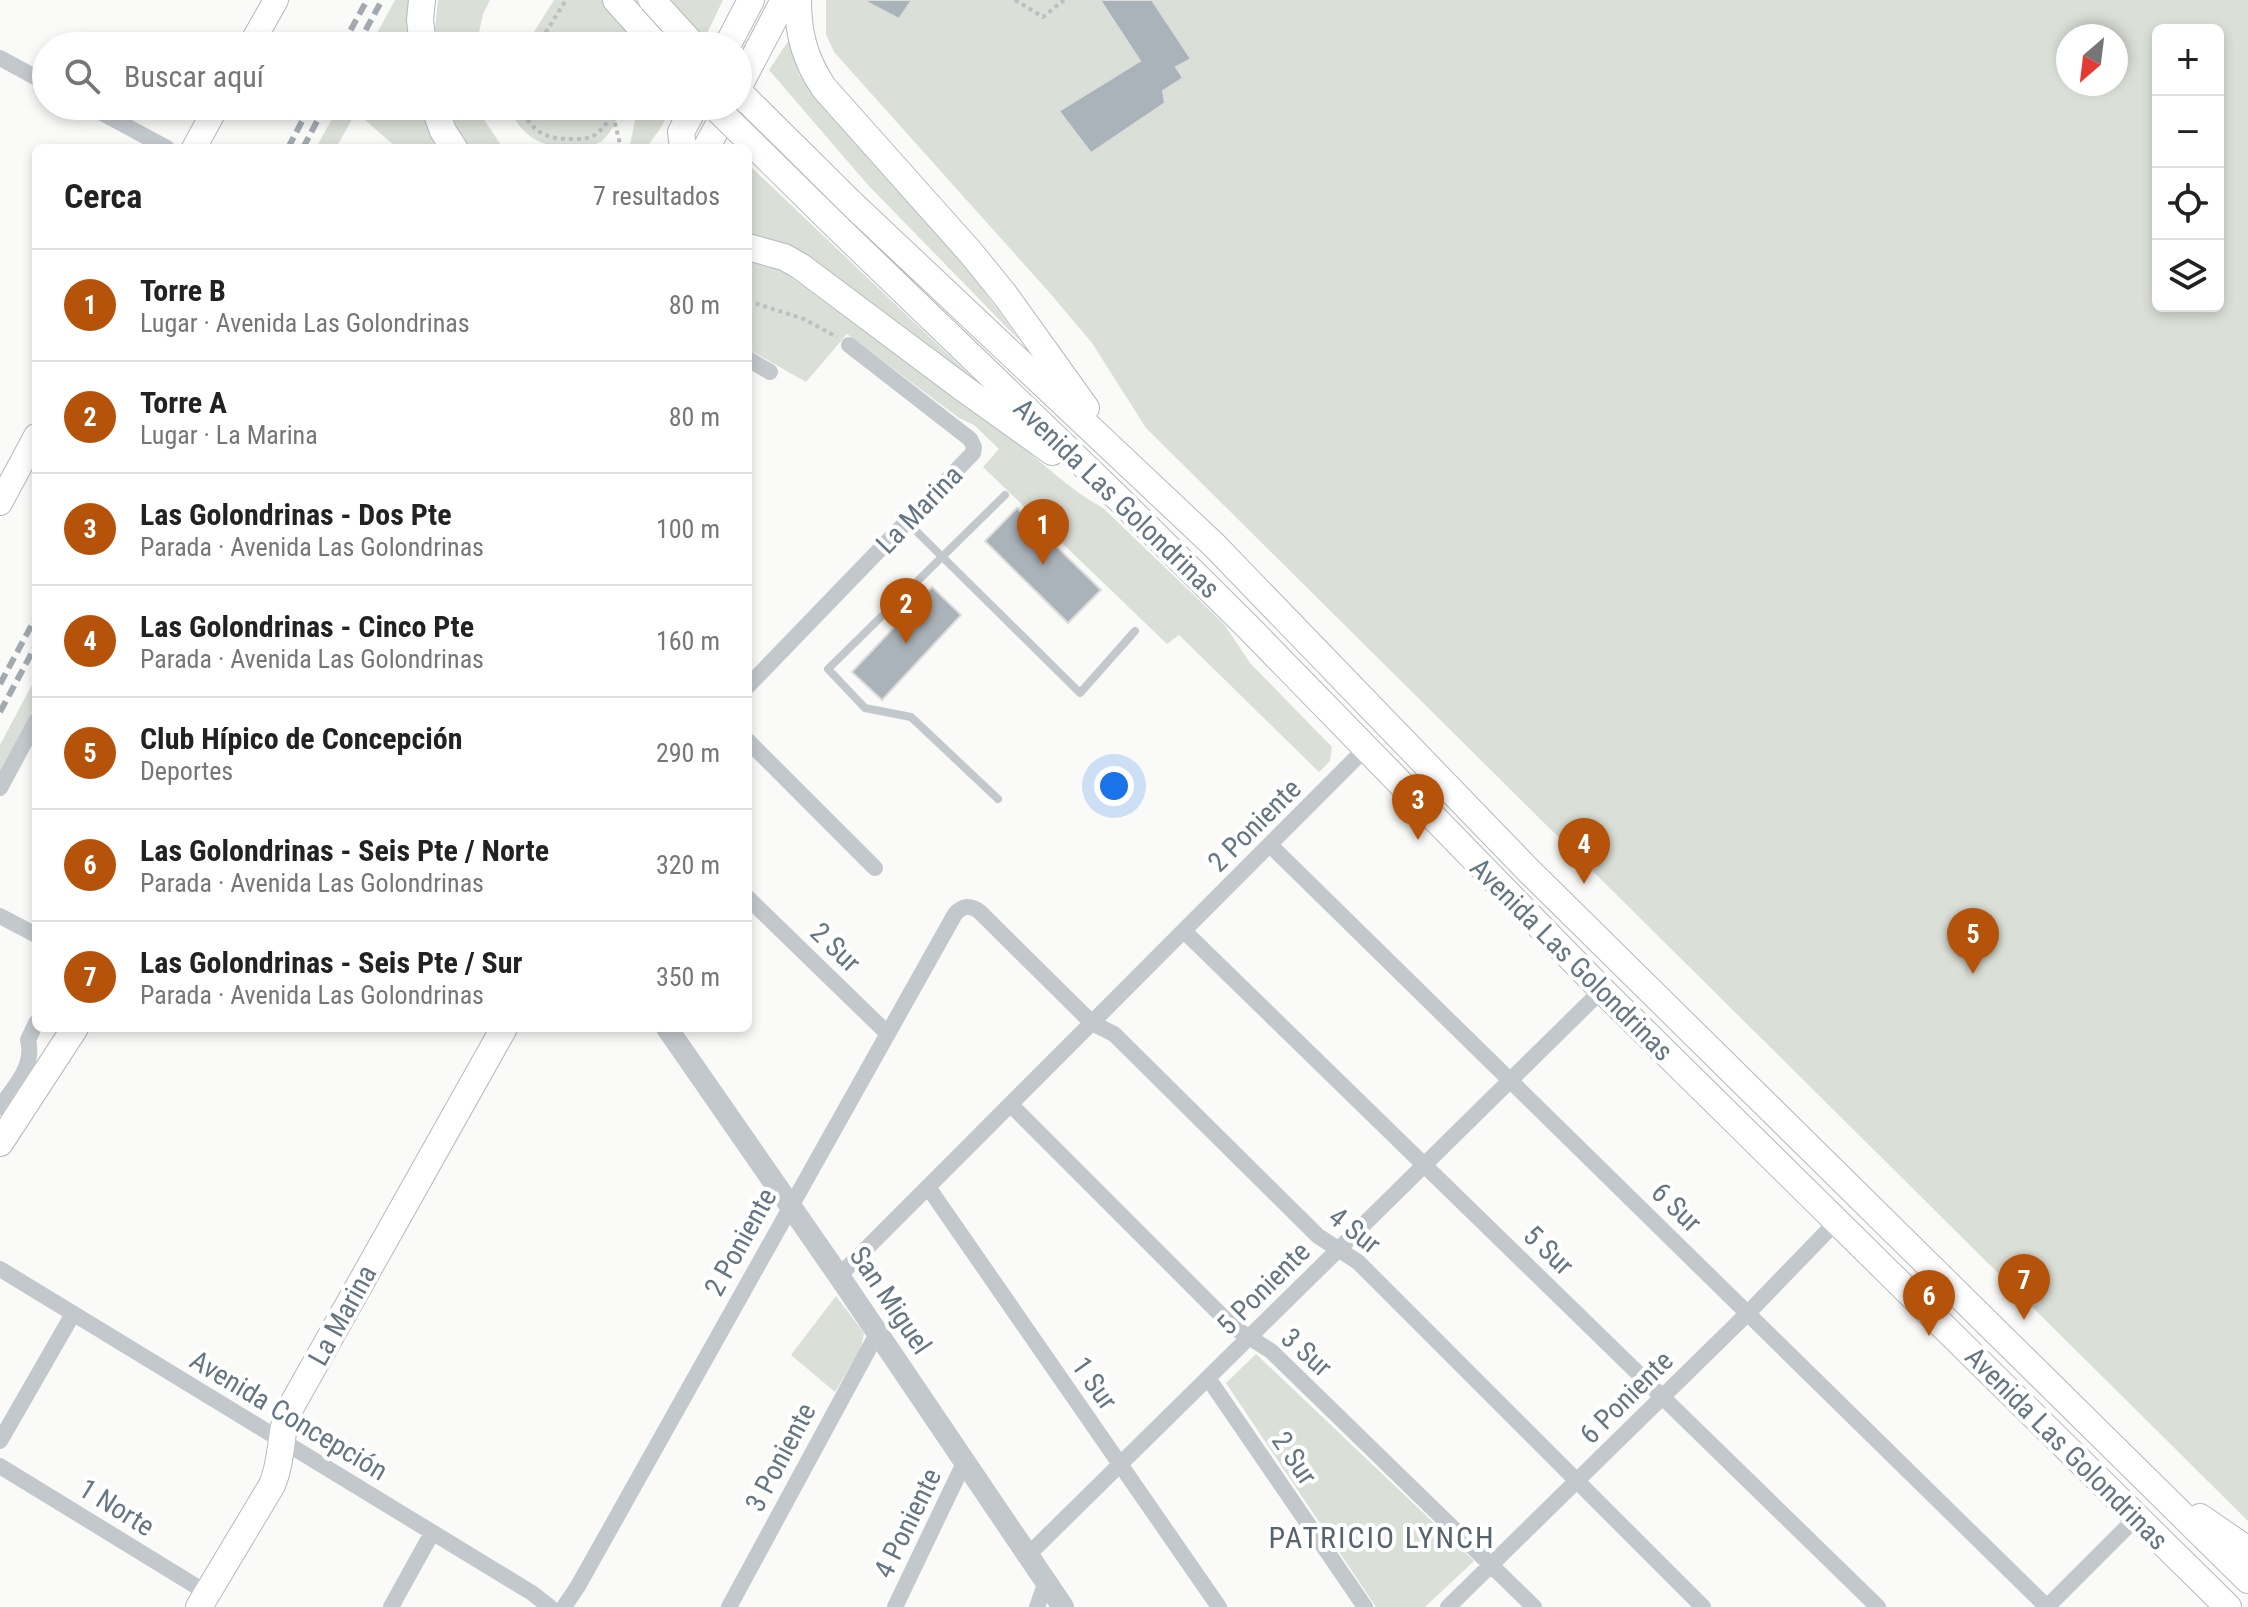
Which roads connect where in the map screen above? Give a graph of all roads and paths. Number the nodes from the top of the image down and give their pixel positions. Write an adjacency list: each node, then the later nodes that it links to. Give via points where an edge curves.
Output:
1 (276, 0): 11 (main road)
2 (422, 0): 12 (main road)
3 (566, 0): 13 (path)
4 (616, 0): 14 (main road)
5 (652, 0): 15 (main road, bridge)
6 (751, 0): 16 (main road)
7 (784, 0): 18 (main road)
8 (798, 0): 42 (main road, via 802,45 814,74 1005,295)
9 (1015, 0): 10 (path, via 1043,17)
10 (1064, 0)
11 (258, 32)
12 (421, 32)
13 (546, 32)
14 (645, 32)
15 (681, 32)
16 (734, 32)
17 (0, 58): 19 (street)
18 (752, 63)
19 (32, 75)
20 (752, 104): 42 (main road, Avenida Las Golondrinas)
21 (115, 120): 31 (street)
22 (209, 120): 32 (main road)
23 (439, 120): 33 (main road)
24 (528, 120): 25 (path, via 541,134 581,140)
25 (608, 120)
26 (614, 120): 34 (path)
27 (688, 120): 30 (main road)
28 (721, 120): 35 (main road)
29 (728, 120): 44 (main road, Avenida Las Golondrinas, bridge)
30 (677, 143)
31 (160, 144)
32 (196, 144)
33 (451, 144)
34 (620, 144)
35 (708, 144)
36 (752, 248): 44 (main road, via 784,257 809,272)
37 (752, 302): 38 (path, via 804,319)
38 (849, 345): 46 (street, La Marina, via 973,443 970,457)
39 (752, 361): 40 (street)
40 (770, 372)
41 (32, 443): 45 (main road)
42 (1110, 445): 57 (main road, Avenida Las Golondrinas, via 1214,545)
43 (1005, 495): 47 (lane)
44 (1118, 498): 52 (main road, Avenida Las Golondrinas)
45 (0, 503)
46 (907, 522): 47 (lane); 49 (street, La Marina)
47 (942, 557): 48 (lane, via 1080,693); 54 (lane, via 828,669 865,708 911,717)
48 (1135, 631)
49 (752, 682)
50 (32, 728): 53 (street)
51 (752, 745): 56 (street)
52 (1365, 749): 55 (street, 2 Poniente); 57 (main road, Avenida Las Golondrinas)
53 (0, 788)
54 (998, 799)
55 (1270, 845): 61 (street, 2 Poniente); 71 (street, 6 Sur)
56 (875, 868)
57 (1509, 873): 63 (main road, Avenida Las Golondrinas); 64 (main road, Avenida Las Golondrinas)
58 (752, 902): 70 (street, 2 Sur)
59 (966, 907): 65 (street, 4 Sur, via 980,912); 70 (street, 2 Poniente, via 955,914)
60 (0, 916): 62 (street)
61 (1184, 931): 65 (street, 2 Poniente); 75 (street, 5 Sur)
62 (32, 933)
63 (1602, 990): 64 (main road, via 1622,984); 71 (street, 5 Poniente); 78 (main road, Avenida Las Golondrinas)
64 (1648, 990): 94 (main road, Avenida Las Golondrinas)
65 (1092, 1023): 72 (street, 2 Poniente); 79 (street, 4 Sur, via 1114,1034 1318,1236)
66 (32, 1032): 73 (street, via 25,1071)
67 (72, 1032): 74 (main road)
68 (502, 1032): 89 (main road, La Marina, via 287,1414)
69 (670, 1032): 77 (street, San Miguel)
70 (887, 1033): 77 (street, 2 Poniente)
71 (1510, 1080): 75 (street, 5 Poniente); 82 (street, 6 Sur)
72 (1011, 1105): 76 (street, 2 Poniente); 85 (street, 3 Sur)
73 (0, 1107)
74 (0, 1143)
75 (1424, 1165): 79 (street, 5 Poniente); 87 (street, 5 Sur)
76 (928, 1187): 81 (street, 2 Poniente); 91 (street, 1 Sur)
77 (791, 1205): 81 (street, San Miguel); 105 (street, 2 Poniente)
78 (1837, 1221): 82 (street, 6 Poniente); 95 (main road, Avenida Las Golondrinas)
79 (1339, 1249): 85 (street, 5 Poniente); 93 (street, 4 Sur)
80 (0, 1269): 83 (street, Avenida Concepción)
81 (839, 1276): 84 (street, San Miguel)
82 (1748, 1313): 87 (street, 6 Poniente); 116 (street, 6 Sur)
83 (73, 1314): 88 (street); 89 (street, Avenida Concepción)
84 (878, 1332): 90 (street, San Miguel); 106 (street, 3 Poniente)
85 (1249, 1338): 86 (street, 5 Poniente); 99 (street, 3 Sur, via 1271,1351)
86 (1208, 1378): 91 (street, 5 Poniente); 111 (street, 2 Sur)
87 (1662, 1397): 93 (street, 6 Poniente); 115 (street, 5 Sur)
88 (0, 1441)
89 (281, 1441): 96 (street, Avenida Concepción); 102 (main road, La Marina, via 272,1485)
90 (965, 1461): 98 (street, San Miguel); 107 (street, 4 Poniente)
91 (1120, 1465): 98 (street, 5 Poniente); 110 (street, 1 Sur)
92 (0, 1466): 102 (street, 1 Norte)
93 (1577, 1481): 99 (street, 6 Poniente); 114 (street, 4 Sur)
94 (2159, 1492): 97 (main road); 100 (main road, Avenida Las Golondrinas)
95 (2137, 1517): 116 (street); 117 (main road, Avenida Las Golondrinas)
96 (432, 1533): 103 (street); 104 (street, Avenida Concepción)
97 (2248, 1550)
98 (1028, 1555): 101 (street, San Miguel)
99 (1492, 1566): 112 (street, 6 Poniente); 113 (street, 3 Sur)
100 (2248, 1580)
101 (1046, 1582): 108 (street); 109 (street, San Miguel)
102 (203, 1600)
103 (391, 1607)
104 (550, 1607)
105 (564, 1607)
106 (729, 1607)
107 (895, 1607)
108 (1037, 1607)
109 (1063, 1607)
110 (1219, 1607)
111 (1365, 1607)
112 (1448, 1607)
113 (1534, 1607)
114 (1703, 1607)
115 (1878, 1607)
116 (2047, 1607)
117 (2228, 1607)

